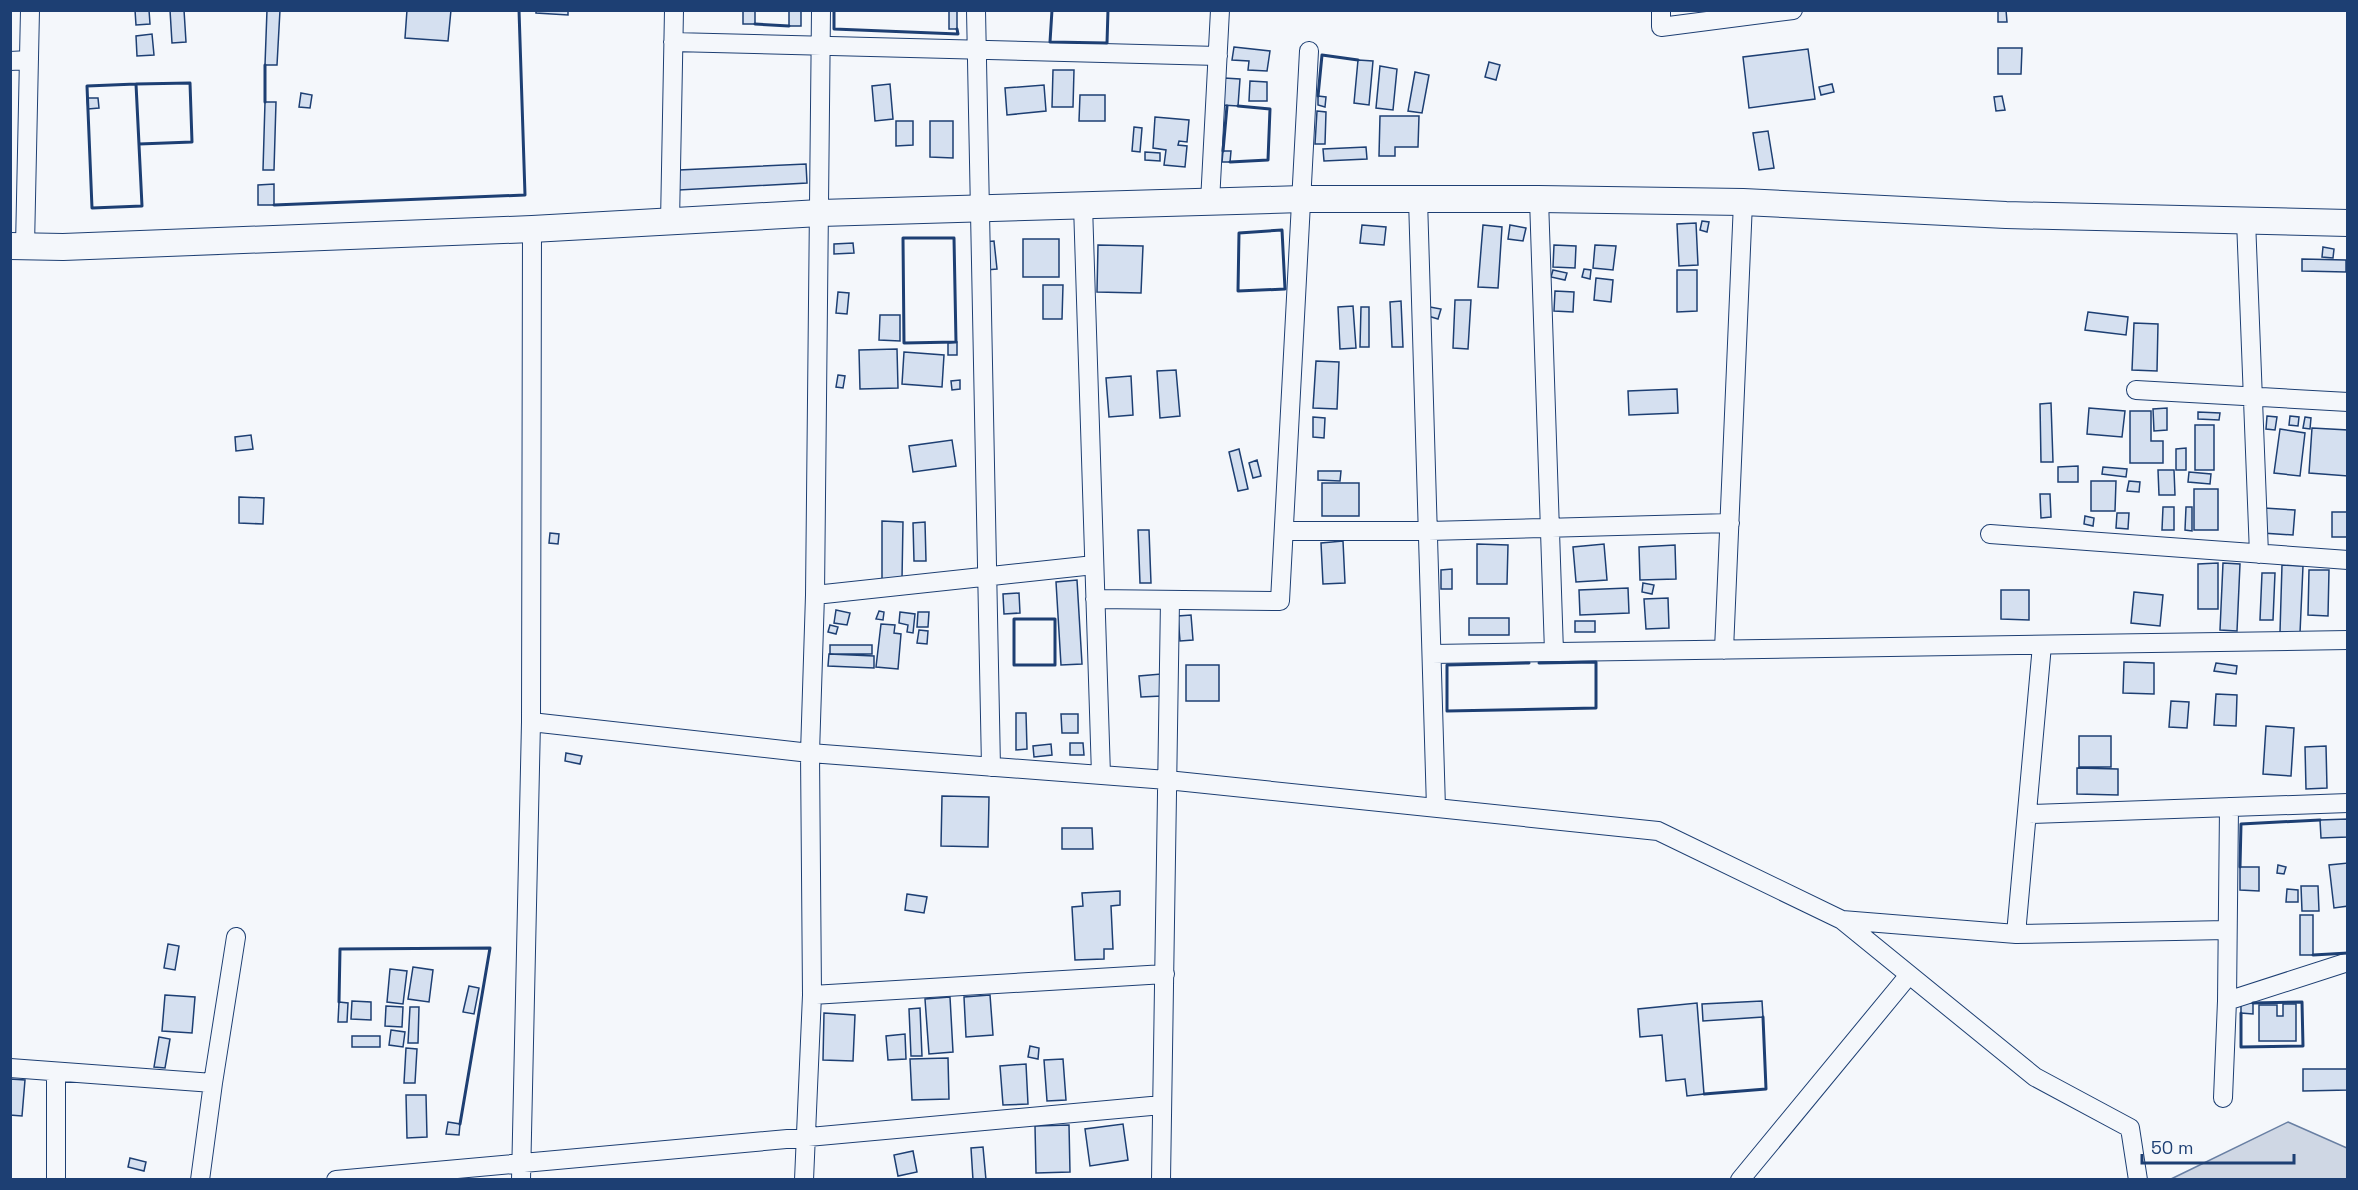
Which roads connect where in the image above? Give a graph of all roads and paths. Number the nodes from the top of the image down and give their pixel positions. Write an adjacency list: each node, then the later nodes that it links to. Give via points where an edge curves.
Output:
1 (30, 10): 13 (street)
2 (674, 10): 8 (street)
3 (821, 10): 9 (street)
4 (976, 10): 10 (street)
5 (1220, 10): 12 (street)
6 (1661, 10): 7 (street, via 1661,27)
7 (1794, 10)
8 (674, 42): 9 (street); 23 (street)
9 (821, 46): 10 (street); 21 (street)
10 (977, 50): 12 (street); 20 (street)
11 (1309, 51): 14 (street)
12 (1218, 56): 17 (street)
13 (20, 61): 26 (street)
14 (1302, 199): 15 (main road); 17 (main road); 32 (street)
15 (1418, 199): 16 (main road); 33 (street)
16 (1539, 199): 18 (main road); 31 (street)
17 (1210, 202): 19 (main road)
18 (1743, 202): 22 (main road, via 2006,215); 30 (street)
19 (1083, 205): 20 (main road); 37 (street)
20 (980, 208): 21 (main road); 38 (street)
21 (820, 213): 23 (main road); 39 (street)
22 (2246, 220): 24 (main road); 28 (street)
23 (670, 222): 25 (main road)
24 (2348, 223)
25 (532, 229): 26 (main road); 47 (street)
26 (18, 246)
27 (2136, 390): 28 (street)
28 (2254, 397): 29 (street); 35 (street)
29 (2348, 402)
30 (1730, 523): 31 (street); 44 (street)
31 (1551, 528): 33 (street); 45 (street)
32 (1284, 531): 33 (street); 41 (street, via 1280,601)
33 (1428, 531): 46 (street)
34 (1990, 534): 35 (street)
35 (2259, 554): 36 (street)
36 (2348, 560)
37 (1094, 565): 38 (street); 40 (street)
38 (988, 577): 39 (street); 49 (street)
39 (815, 595): 48 (street)
40 (1095, 600): 41 (street); 50 (street)
41 (1170, 600): 51 (street)
42 (2348, 640): 43 (street)
43 (2042, 645): 44 (street); 55 (street)
44 (1724, 650): 45 (street)
45 (1554, 652): 46 (street)
46 (1432, 654): 54 (street)
47 (531, 722): 48 (street); 71 (street)
48 (810, 753): 49 (street); 63 (street)
49 (991, 767): 50 (street)
50 (1101, 775): 51 (street)
51 (1167, 780): 54 (street); 61 (street)
52 (2348, 804): 53 (street)
53 (2229, 807): 55 (street); 57 (street)
54 (1436, 808): 56 (street, via 1658,831)
55 (2028, 814): 58 (street)
56 (1842, 920): 58 (street); 62 (street)
57 (2227, 930): 58 (street); 64 (street)
58 (2016, 934)
59 (236, 938): 67 (street)
60 (2348, 962): 64 (street)
61 (1164, 974): 63 (street); 69 (street)
62 (1909, 975): 77 (street); 78 (street, via 2035,1077 2130,1128)
63 (813, 995): 70 (street)
64 (2227, 1001): 68 (street)
65 (10, 1068): 66 (street)
66 (56, 1072): 67 (street); 72 (street)
67 (213, 1083): 73 (street)
68 (2223, 1098)
69 (1162, 1105): 70 (street); 76 (street)
70 (806, 1136): 71 (street); 75 (street)
71 (521, 1170): 74 (street)
72 (56, 1179)
73 (200, 1179)
74 (336, 1179)
75 (804, 1179)
76 (1161, 1179)
77 (1740, 1179)
78 (2138, 1179)

